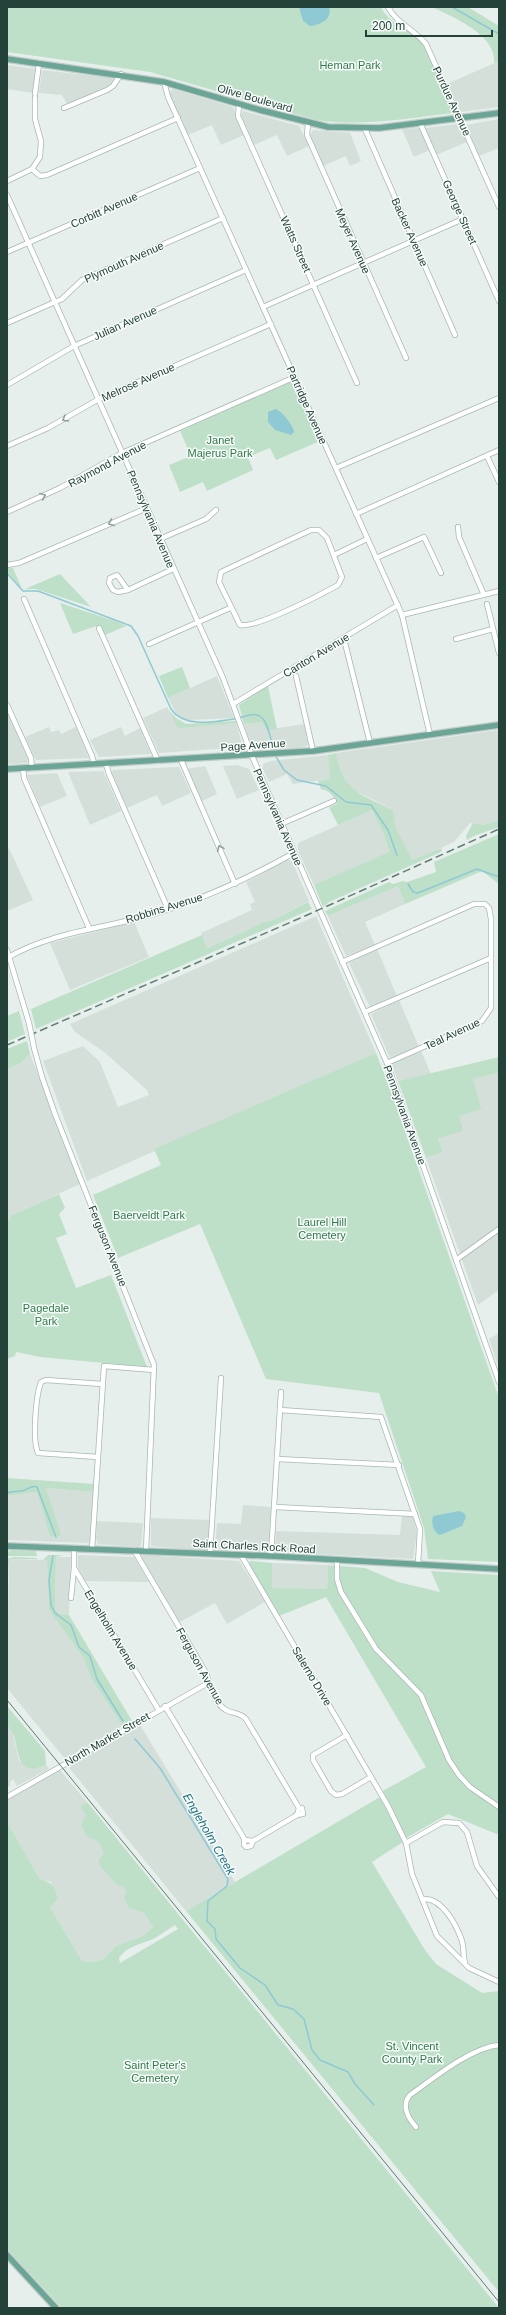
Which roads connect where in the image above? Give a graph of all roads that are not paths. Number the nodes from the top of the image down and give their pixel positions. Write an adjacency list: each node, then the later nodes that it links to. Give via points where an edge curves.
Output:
1 (388, 7): 9 (street, Purdue Avenue, via 426,44)
2 (7, 59): 3 (main road, Olive Boulevard)
3 (38, 63): 4 (main road, Olive Boulevard); 15 (street, via 35,119 40,135 41,153 39,161)
4 (121, 74): 5 (main road, Olive Boulevard); 7 (street, via 107,90)
5 (164, 82): 6 (main road, Olive Boulevard); 10 (street, Partridge Avenue)
6 (240, 105): 11 (main road, Olive Boulevard); 26 (street, Watts Street, via 238,116)
7 (64, 108)
8 (499, 113): 9 (main road, Olive Boulevard)
9 (460, 117): 12 (main road, Olive Boulevard); 18 (street, Purdue Avenue)
10 (178, 118): 14 (street, Partridge Avenue); 15 (street, via 47,175 40,176)
11 (308, 123): 13 (main road, Olive Boulevard); 24 (street, Meyer Avenue, via 307,135)
12 (420, 123): 13 (main road, Olive Boulevard); 20 (street, George Street)
13 (365, 129): 21 (street, Backer Avenue)
14 (200, 168): 19 (street, Partridge Avenue); 22 (street, Corbitt Avenue)
15 (32, 169): 16 (street)
16 (7, 181)
17 (7, 194): 22 (street, Pennsylvania Avenue)
18 (499, 207)
19 (223, 218): 25 (street, Partridge Avenue); 29 (street, Plymouth Avenue, via 82,280)
20 (463, 219): 21 (street); 27 (street, George Street)
21 (414, 241): 24 (street); 33 (street, Backer Avenue)
22 (29, 243): 23 (street, Corbitt Avenue); 29 (street, Pennsylvania Avenue)
23 (7, 252)
24 (363, 264): 26 (street); 35 (street, Meyer Avenue)
25 (246, 270): 30 (street, Partridge Avenue); 34 (street, Julian Avenue)
26 (314, 285): 30 (street); 37 (street, Watts Street)
27 (496, 289): 28 (street, George Street)
28 (499, 301)
29 (55, 302): 31 (street, Plymouth Avenue); 34 (street, Pennsylvania Avenue)
30 (263, 307): 32 (street, Partridge Avenue)
31 (7, 323)
32 (271, 324): 36 (street, Partridge Avenue); 40 (street, Melrose Avenue)
33 (455, 335)
34 (74, 346): 38 (street, Julian Avenue); 40 (street, Pennsylvania Avenue)
35 (406, 358)
36 (295, 378): 43 (street, Raymond Avenue); 45 (street, Partridge Avenue)
37 (357, 383)
38 (7, 385)
39 (499, 398): 45 (street)
40 (99, 399): 41 (street, Melrose Avenue, one-way to 41, via 48,428); 43 (street, Pennsylvania Avenue)
41 (7, 446)
42 (499, 450): 44 (street)
43 (122, 453): 47 (street, Pennsylvania Avenue); 49 (street, Raymond Avenue, one-way to 43, via 60,488)
44 (487, 456): 46 (street); 50 (street)
45 (336, 468): 50 (street, Partridge Avenue)
46 (499, 482)
47 (147, 508): 52 (street, Pennsylvania Avenue); 56 (street, one-way to 56, via 19,563)
48 (216, 510): 52 (street, via 206,519)
49 (7, 512)
50 (356, 514): 53 (street, Partridge Avenue)
51 (458, 527): 61 (street, via 459,537)
52 (160, 539): 57 (street, Pennsylvania Avenue)
53 (367, 539): 54 (street); 55 (street, Partridge Avenue)
54 (334, 555): 65 (street, via 342,577 338,585 248,625 240,625); 65 (street, via 322,531 311,530 223,569 219,582)
55 (376, 558): 58 (street, via 424,537); 64 (street, Partridge Avenue)
56 (8, 565)
57 (173, 569): 59 (street); 67 (street, Pennsylvania Avenue)
58 (441, 573)
59 (128, 590)
60 (499, 591): 61 (street)
61 (484, 596): 66 (street)
62 (24, 599): 84 (street)
63 (487, 604): 69 (street)
64 (398, 605): 66 (street, Partridge Avenue); 75 (street, Canton Avenue)
65 (230, 608): 67 (street)
66 (402, 615): 78 (street, Partridge Avenue)
67 (197, 623): 72 (street); 75 (street, Pennsylvania Avenue)
68 (99, 628): 83 (street)
69 (494, 629): 70 (street); 73 (street)
70 (456, 639)
71 (345, 643): 79 (street)
72 (149, 644)
73 (499, 654)
74 (296, 676): 80 (street)
75 (233, 704): 81 (street, Pennsylvania Avenue)
76 (7, 706): 87 (street, via 31,758)
77 (499, 725): 78 (main road, Page Avenue)
78 (430, 735): 79 (main road, Page Avenue)
79 (370, 743): 80 (main road, Page Avenue)
80 (313, 751): 81 (main road, Page Avenue)
81 (252, 756): 82 (main road, Page Avenue); 90 (street, Pennsylvania Avenue)
82 (181, 760): 83 (main road, Page Avenue); 92 (street, one-way to 82)
83 (158, 761): 85 (main road, Page Avenue)
84 (94, 764): 85 (main road, Page Avenue); 87 (main road, Page Avenue)
85 (106, 764): 93 (street)
86 (23, 768): 87 (main road, Page Avenue); 88 (main road, Page Avenue); 94 (street, via 24,778)
87 (32, 768)
88 (7, 769)
89 (334, 801): 90 (street)
90 (281, 824): 91 (street, Pennsylvania Avenue)
91 (294, 853): 92 (street, Robbins Avenue); 98 (street, Pennsylvania Avenue)
92 (235, 884): 93 (street, Robbins Avenue)
93 (168, 909): 94 (street, Robbins Avenue, via 132,920)
94 (89, 928): 96 (street, Robbins Avenue)
95 (7, 950): 96 (street, Ferguson Avenue)
96 (8, 957): 103 (street, Ferguson Avenue, bridge, via 55,1114 152,1357)
97 (491, 958): 98 (street, Teal Avenue, via 489,908 485,904 474,904); 99 (street); 100 (street, Teal Avenue, via 491,1008 488,1016 474,1025)
98 (342, 962): 99 (street, Pennsylvania Avenue)
99 (365, 1012): 100 (street, Pennsylvania Avenue)
100 (387, 1064): 102 (street, Pennsylvania Avenue)
101 (499, 1229): 102 (street)
102 (456, 1260): 105 (street, Pennsylvania Avenue)
103 (154, 1370): 106 (street, via 104,1366); 118 (street, Ferguson Avenue)
104 (222, 1378): 119 (street)
105 (499, 1382)
106 (102, 1384): 109 (street); 109 (street, via 46,1380 41,1382 36,1418 35,1446 38,1453)
107 (281, 1392): 108 (street)
108 (280, 1410): 110 (street); 111 (street, via 381,1417)
109 (98, 1457): 116 (street)
110 (278, 1459): 111 (street); 112 (street)
111 (399, 1465): 113 (street)
112 (275, 1507): 113 (street); 121 (street)
113 (415, 1514): 123 (street, via 420,1529)
114 (7, 1546): 115 (main road, Saint Charles Rock Road)
115 (74, 1548): 116 (main road, Saint Charles Rock Road); 124 (street)
116 (92, 1549): 117 (main road, Saint Charles Rock Road)
117 (134, 1550): 118 (main road, Saint Charles Rock Road); 127 (street, Ferguson Avenue, via 206,1673)
118 (146, 1551): 119 (main road, Saint Charles Rock Road)
119 (210, 1554): 120 (main road, Saint Charles Rock Road)
120 (241, 1555): 121 (main road, Saint Charles Rock Road); 130 (street, Salerno Drive)
121 (271, 1556): 122 (main road, Saint Charles Rock Road)
122 (337, 1560): 123 (main road, Saint Charles Rock Road); 133 (street, via 337,1579 341,1592 376,1649 421,1695 459,1775 483,1797)
123 (418, 1564): 125 (main road, Saint Charles Rock Road)
124 (74, 1568): 126 (street); 129 (street, Engelholm Avenue)
125 (499, 1569)
126 (72, 1598)
127 (208, 1682): 128 (street, North Market Street); 128 (street, Ferguson Avenue, via 222,1707 241,1714 246,1719 298,1812 248,1840)
128 (165, 1706): 129 (street, North Market Street)
129 (158, 1709): 132 (street, North Market Street)
130 (347, 1734): 131 (street, Salerno Drive); 131 (street, via 313,1755 313,1760 333,1793 342,1794)
131 (371, 1777): 134 (street, Salerno Drive)
132 (7, 1797)
133 (499, 1807)
134 (406, 1843): 135 (street, via 443,1822 459,1823 467,1832 477,1866); 136 (street, Salerno Drive, via 412,1874)
135 (499, 1897)
136 (423, 1899): 137 (street, Salerno Drive, via 437,1936); 137 (street, via 429,1898 438,1903 453,1922 462,1942)
137 (466, 1965): 138 (street, Salerno Drive)
138 (499, 1982)
139 (499, 2045): 140 (street, via 474,2053 410,2095 406,2100 406,2108)
140 (416, 2127)
141 (7, 2255): 142 (main road)
142 (56, 2308)

